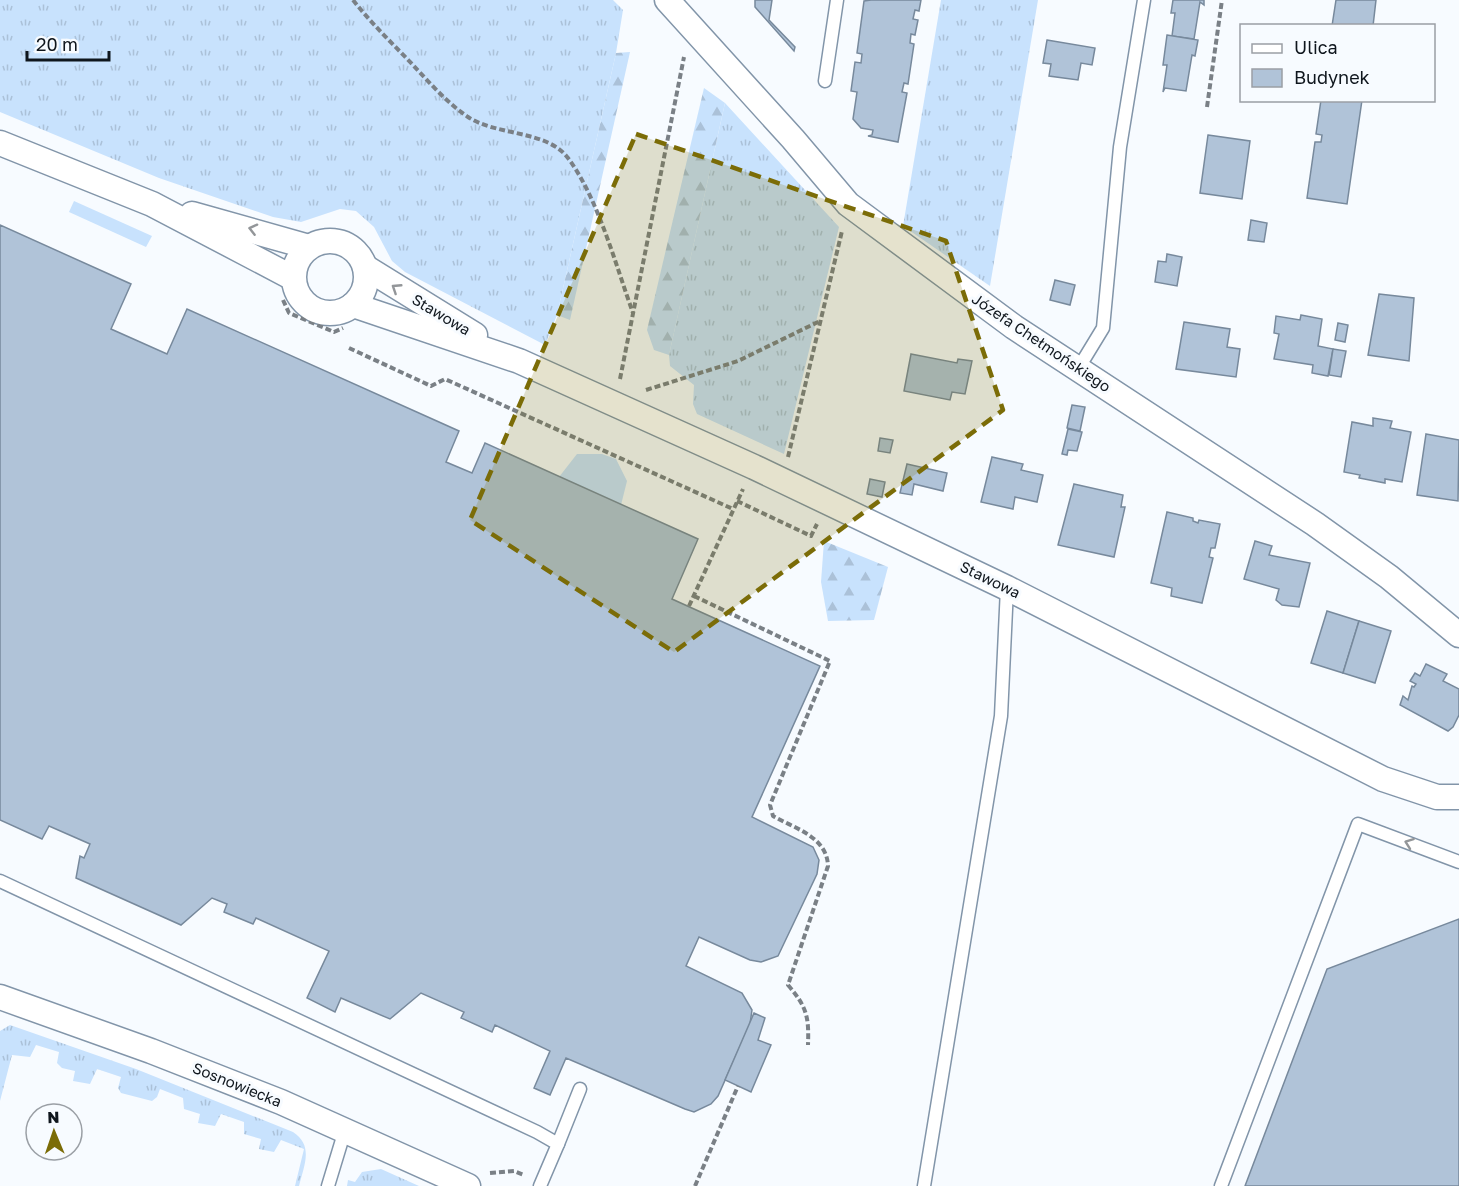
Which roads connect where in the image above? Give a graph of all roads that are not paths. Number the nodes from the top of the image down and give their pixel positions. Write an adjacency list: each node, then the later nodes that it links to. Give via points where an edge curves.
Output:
1 (837, 0): 4 (lane)
2 (1144, 0): 12 (lane, via 1120,147 1103,328)
3 (679, 8): 12 (street, Józefa Chełmońskiego, via 848,204 1014,327)
4 (825, 81)
5 (0, 143): 6 (street, Stawowa)
6 (152, 204): 7 (street, Stawowa, one-way to 6); 9 (street, Stawowa)
7 (309, 246): 8 (street, Stawowa, via 340,242 359,256); 9 (street)
8 (364, 267): 10 (street, via 366,279); 11 (street, Stawowa, one-way to 8)
9 (286, 286): 10 (street, Stawowa, via 312,308)
10 (354, 314): 11 (street, Stawowa)
11 (519, 361): 13 (street, Stawowa, via 625,398)
12 (1078, 369): 14 (street, Józefa Chełmońskiego, via 1315,524 1389,577)
13 (1007, 588): 15 (street, Stawowa, via 1383,779 1437,797); 25 (lane, via 1001,716)
14 (1459, 635)
15 (1459, 796)
16 (1459, 862): 26 (lane, one-way to 26, via 1358,824)
17 (0, 881): 21 (lane)
18 (0, 997): 20 (street, Sosnowiecka, via 151,1051)
19 (580, 1089): 21 (lane)
20 (345, 1130): 22 (lane); 23 (street, Sosnowiecka)
21 (558, 1144): 24 (lane)
22 (328, 1186)
23 (468, 1186)
24 (540, 1186)
25 (924, 1186)
26 (1221, 1186)

